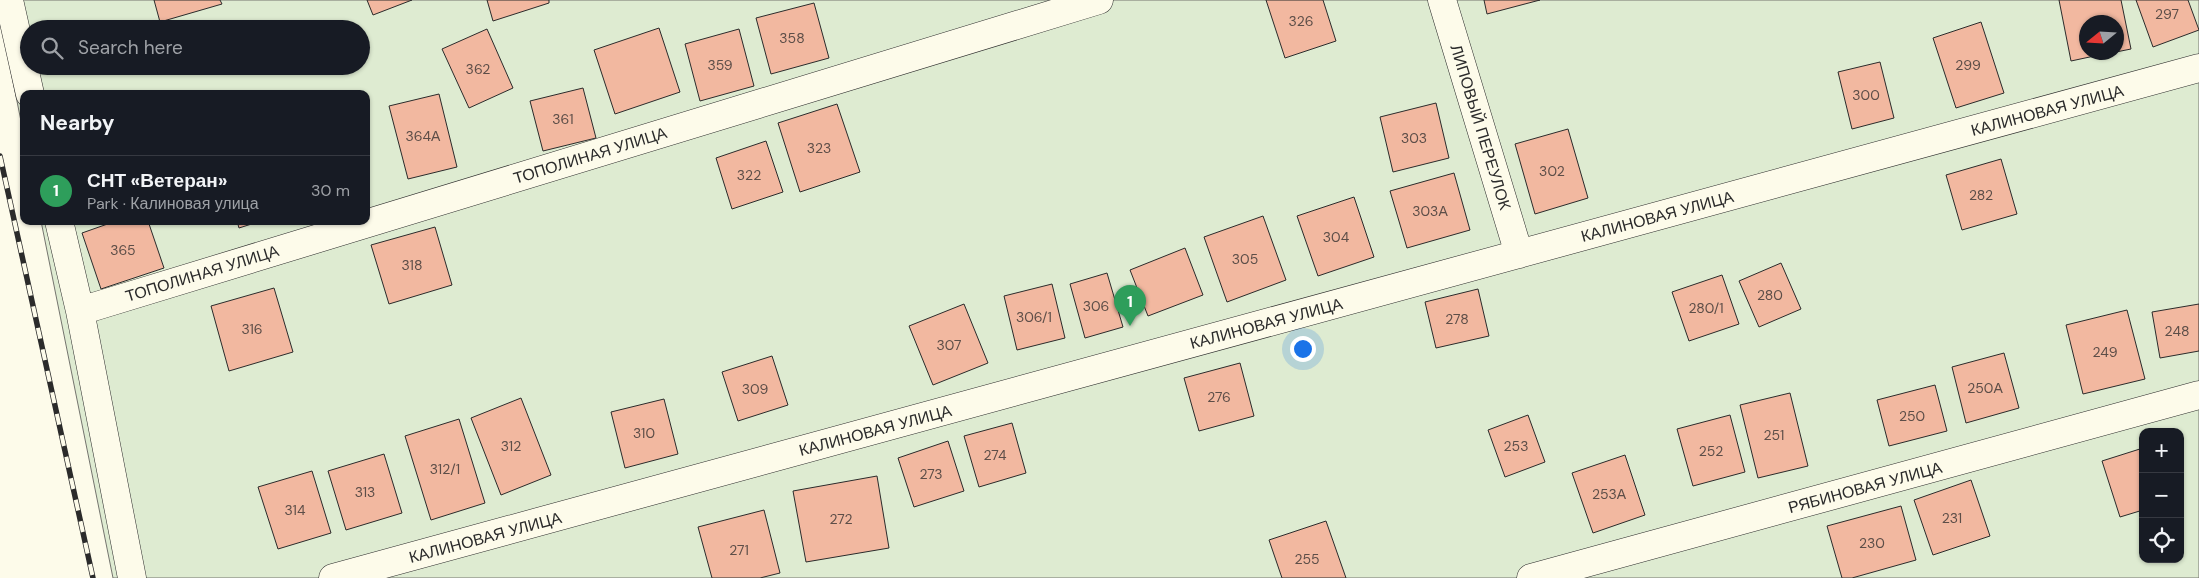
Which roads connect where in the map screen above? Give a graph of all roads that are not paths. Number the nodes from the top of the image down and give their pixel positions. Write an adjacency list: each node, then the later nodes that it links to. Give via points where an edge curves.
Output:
1 (9, 0): 4 (street)
2 (1100, 0): 8 (street, ТОПОЛИНАЯ УЛИЦА)
3 (1442, 0): 11 (street, ЛИПОВЫЙ ПЕРЕУЛОК)
4 (20, 49)
5 (2199, 68): 11 (street, КАЛИНОВАЯ УЛИЦА)
6 (26, 75): 7 (street)
7 (29, 90)
8 (370, 223)
9 (60, 225): 12 (street)
10 (362, 225): 12 (street, ТОПОЛИНАЯ УЛИЦА)
11 (1519, 254): 15 (street, КАЛИНОВАЯ УЛИЦА)
12 (80, 311): 14 (street)
13 (2199, 395): 16 (street, РЯБИНОВАЯ УЛИЦА)
14 (132, 578)
15 (333, 578)
16 (1531, 578)

